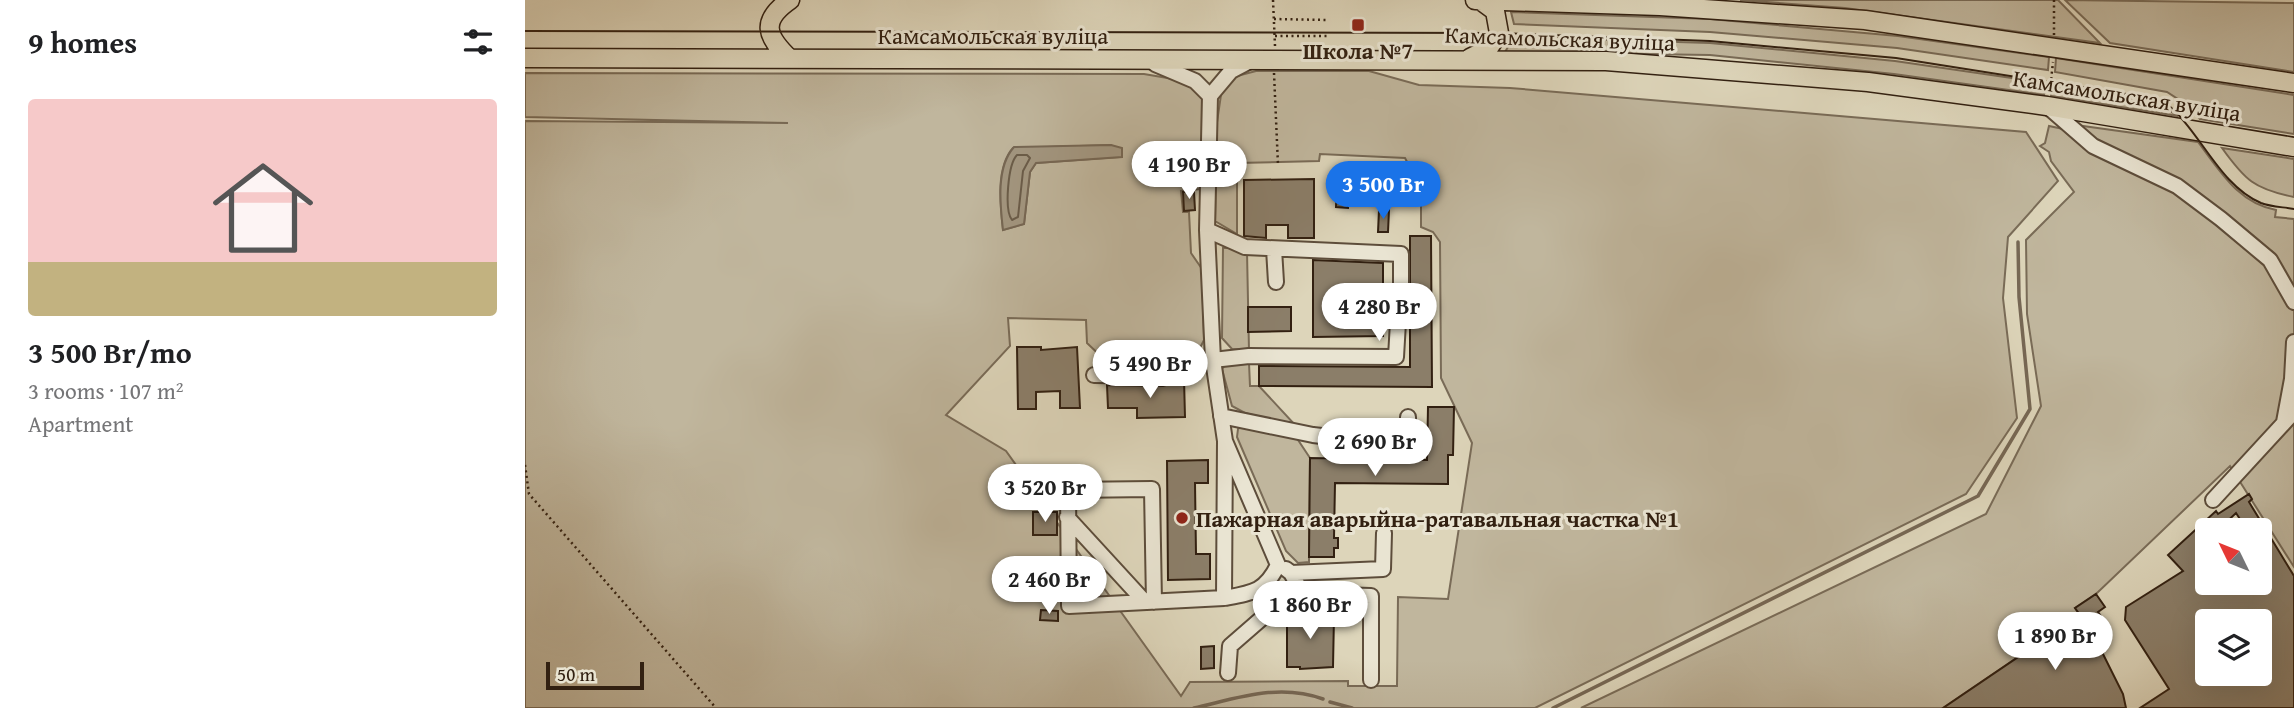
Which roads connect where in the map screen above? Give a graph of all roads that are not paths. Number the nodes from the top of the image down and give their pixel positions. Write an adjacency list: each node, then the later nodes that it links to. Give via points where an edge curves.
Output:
1 (790, 0): 6 (main road, via 774,12 769,30)
2 (1475, 0): 3 (main road, Камсамольская вуліца)
3 (1480, 0): 5 (main road, via 1495,11 1499,33 1488,49); 9 (main road, Камсамольская вуліца, via 1865,20)
4 (525, 58): 6 (main road, Камсамольская вуліца)
5 (1470, 58): 7 (main road, Камсамольская вуліца); 11 (main road, Камсамольская вуліца, via 1606,61 1854,81)
6 (790, 59): 8 (main road, Камсамольская вуліца)
7 (1255, 59): 8 (main road, Камсамольская вуліца); 10 (street, via 1231,71)
8 (1143, 60): 10 (street, via 1184,75)
9 (2294, 83)
10 (1210, 96): 13 (street)
11 (2047, 106): 12 (main road, Камсамольская вуліца); 17 (street, via 2093,146 2177,186 2221,219 2270,260)
12 (2294, 147)
13 (1207, 230): 14 (street, via 1245,247); 20 (street)
14 (1275, 248): 15 (street); 16 (street, via 1401,254)
15 (1276, 282)
16 (1401, 294)
17 (2294, 302)
18 (1398, 322): 20 (street, via 1396,358 1249,356)
19 (2294, 342): 24 (street)
20 (1213, 360): 21 (street, via 1163,376); 22 (street)
21 (1094, 375)
22 (1221, 416): 23 (street, via 1313,435 1408,446); 25 (street)
23 (1408, 417)
24 (2289, 417): 26 (street)
25 (1225, 441): 29 (street); 32 (street)
26 (2213, 500)
27 (1067, 517): 33 (street); 33 (street, via 1069,606); 33 (street, via 1068,491 1152,489)
28 (1384, 533): 30 (street, via 1383,569)
29 (1278, 565): 30 (street); 31 (street, via 1270,583)
30 (1291, 573): 35 (street, via 1303,594 1371,596)
31 (1259, 589): 32 (street); 34 (street, via 1266,610 1230,646)
32 (1224, 598): 33 (street)
33 (1149, 602)
34 (1228, 673)
35 (1371, 680)

